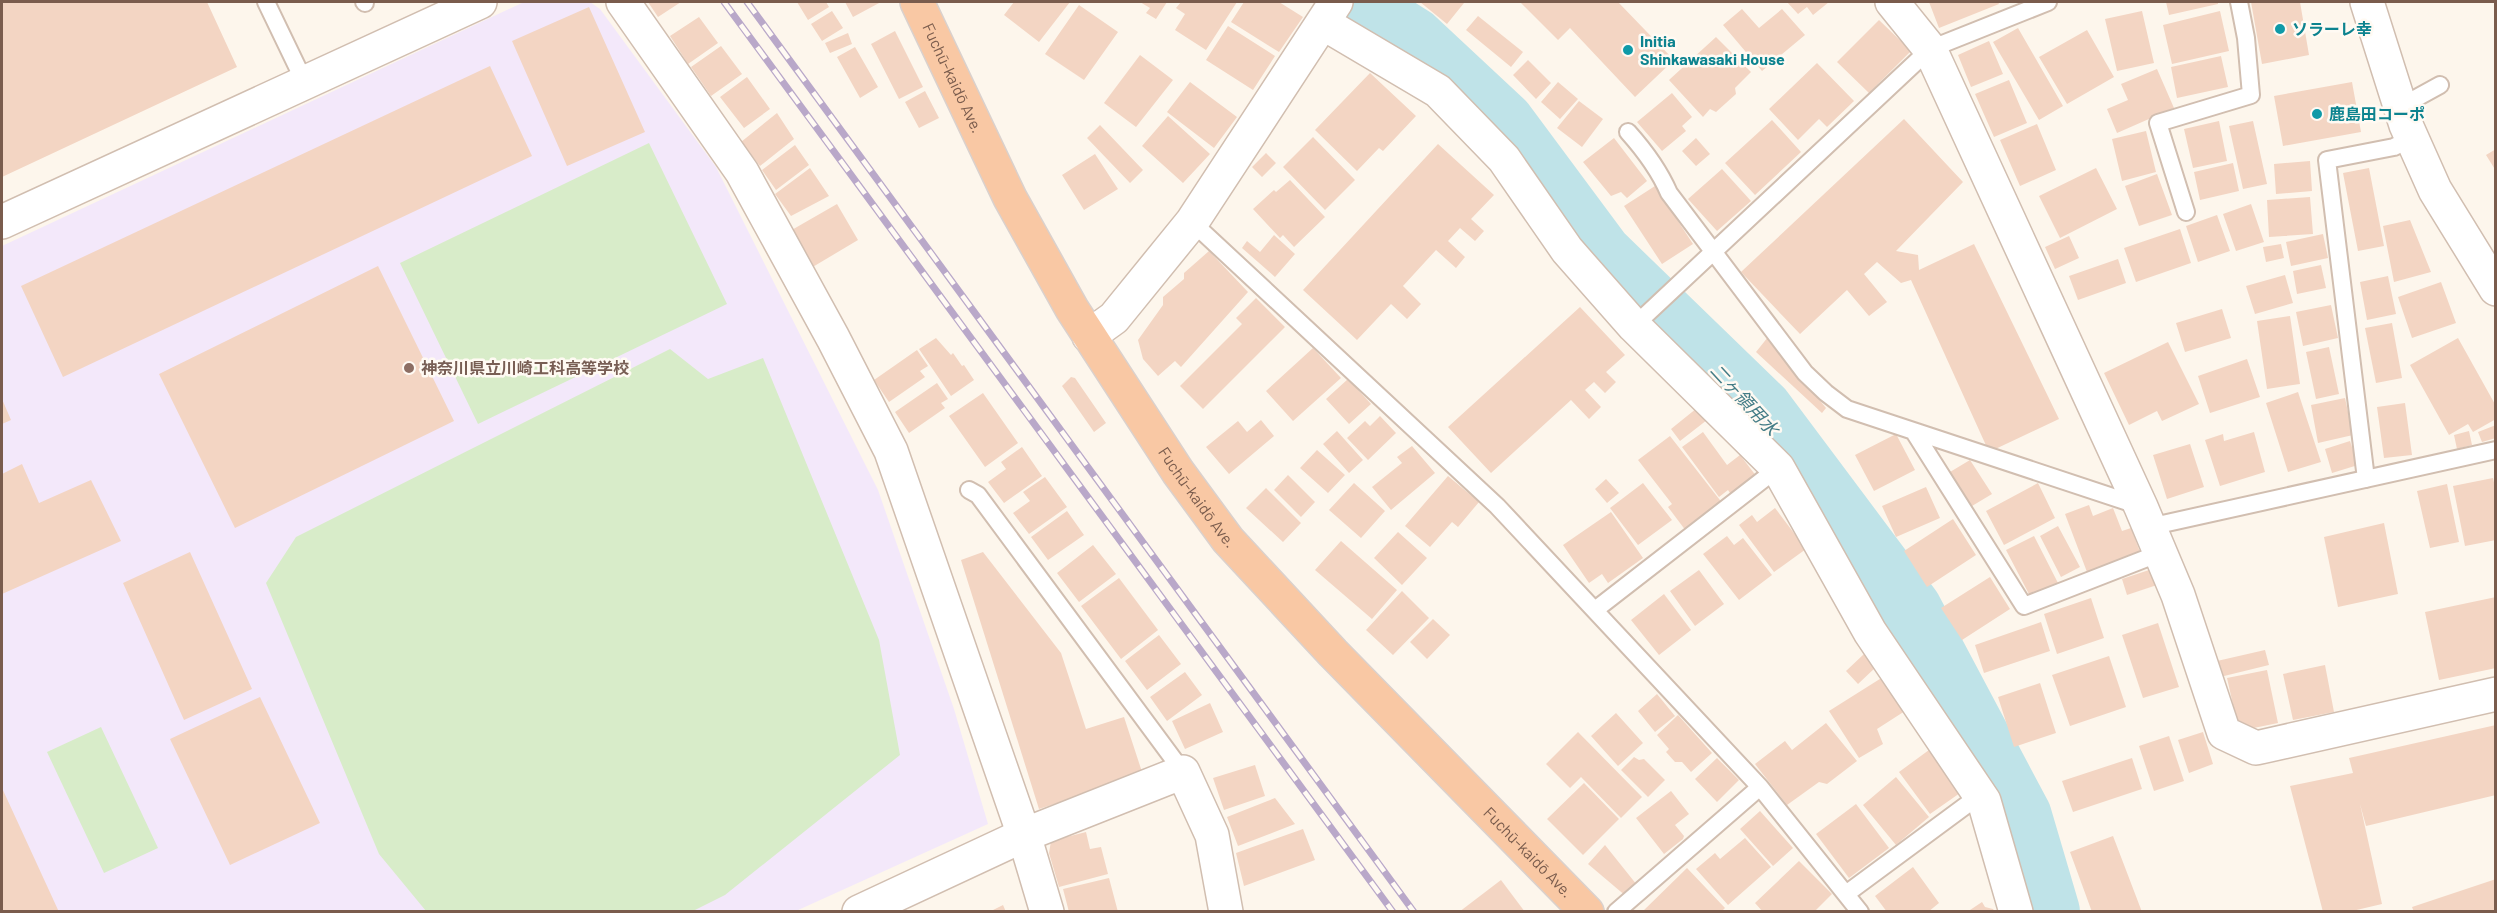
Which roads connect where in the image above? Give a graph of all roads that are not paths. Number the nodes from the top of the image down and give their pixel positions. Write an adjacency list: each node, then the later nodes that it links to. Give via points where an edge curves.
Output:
1 (266, 2): 11 (lane)
2 (480, 2): 11 (street)
3 (623, 2): 34 (street, via 742,172 891,451)
4 (917, 2): 22 (highway, Fuchū-kaidō Ave., via 1010,198)
5 (1892, 2): 10 (street)
6 (2048, 2): 10 (lane)
7 (2239, 2): 16 (lane, via 2247,38 2251,95 2158,123)
8 (2367, 2): 13 (street)
9 (1329, 14): 18 (street); 21 (street, via 1438,91 1504,159 1567,250)
10 (1930, 49): 19 (lane); 28 (street)
11 (305, 83): 17 (street)
12 (2440, 85): 13 (lane)
13 (2400, 107): 15 (street)
14 (1628, 132): 19 (lane)
15 (2412, 138): 20 (street, via 2435,189); 26 (lane, via 2394,147 2327,160)
16 (2186, 212)
17 (2, 222)
18 (1192, 222): 22 (street, via 1114,318); 29 (lane, via 1497,506)
19 (1714, 250): 21 (lane); 23 (lane, via 1805,373 1826,393 1847,409)
20 (2496, 289)
21 (1634, 326): 25 (street)
22 (1089, 336): 39 (highway, Fuchū-kaidō Ave., via 1178,472 1228,540)
23 (1914, 432): 28 (lane); 28 (lane, via 2024,606)
24 (2496, 450): 26 (lane)
25 (1778, 468): 29 (lane); 33 (street, via 1869,632)
26 (2366, 479): 28 (lane)
27 (969, 490): 31 (lane, via 978,495)
28 (2150, 529): 30 (street, via 2178,594 2224,733 2256,748)
29 (1595, 610): 32 (lane)
30 (2496, 694)
31 (1183, 772): 34 (street); 38 (street, via 1212,835)
32 (1760, 787): 35 (lane); 40 (lane)
33 (1980, 795): 35 (lane); 42 (street)
34 (1024, 835): 36 (street); 37 (street)
35 (1846, 894): 41 (lane)
36 (859, 912)
37 (1047, 912)
38 (1226, 912)
39 (1587, 912)
40 (1616, 912)
41 (1860, 912)
42 (2016, 912)

